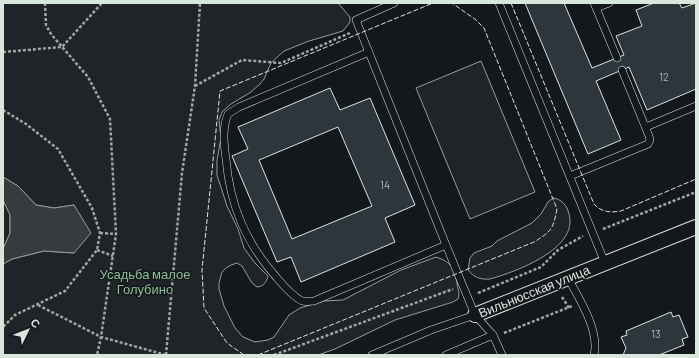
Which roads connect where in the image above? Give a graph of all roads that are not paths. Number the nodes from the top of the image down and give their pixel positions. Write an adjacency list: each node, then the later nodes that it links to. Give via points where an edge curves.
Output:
1 (394, 3): 5 (lane, via 356,20)
2 (499, 3): 10 (lane)
3 (609, 3): 4 (lane)
4 (595, 6): 6 (lane)
5 (369, 52): 12 (lane); 12 (lane, via 228,114 224,123 226,169 239,219 265,264 282,284 306,302 314,301)
6 (617, 58)
7 (622, 70): 9 (lane)
8 (696, 106): 9 (lane)
9 (646, 127): 10 (lane, via 650,136 648,144)
10 (570, 176): 13 (lane)
11 (695, 230): 13 (street, Вильнюсская улица)
12 (446, 245): 15 (lane)
13 (605, 263): 14 (street, Вильнюсская улица)
14 (568, 278): 15 (street, Вильнюсская улица); 20 (lane, via 582,302 593,332)
15 (476, 315): 16 (lane); 18 (lane, Вильнюсская улица, via 431,330)
16 (493, 334): 17 (lane); 19 (lane)
17 (501, 354)
18 (372, 355)
19 (446, 355)
20 (594, 355)

